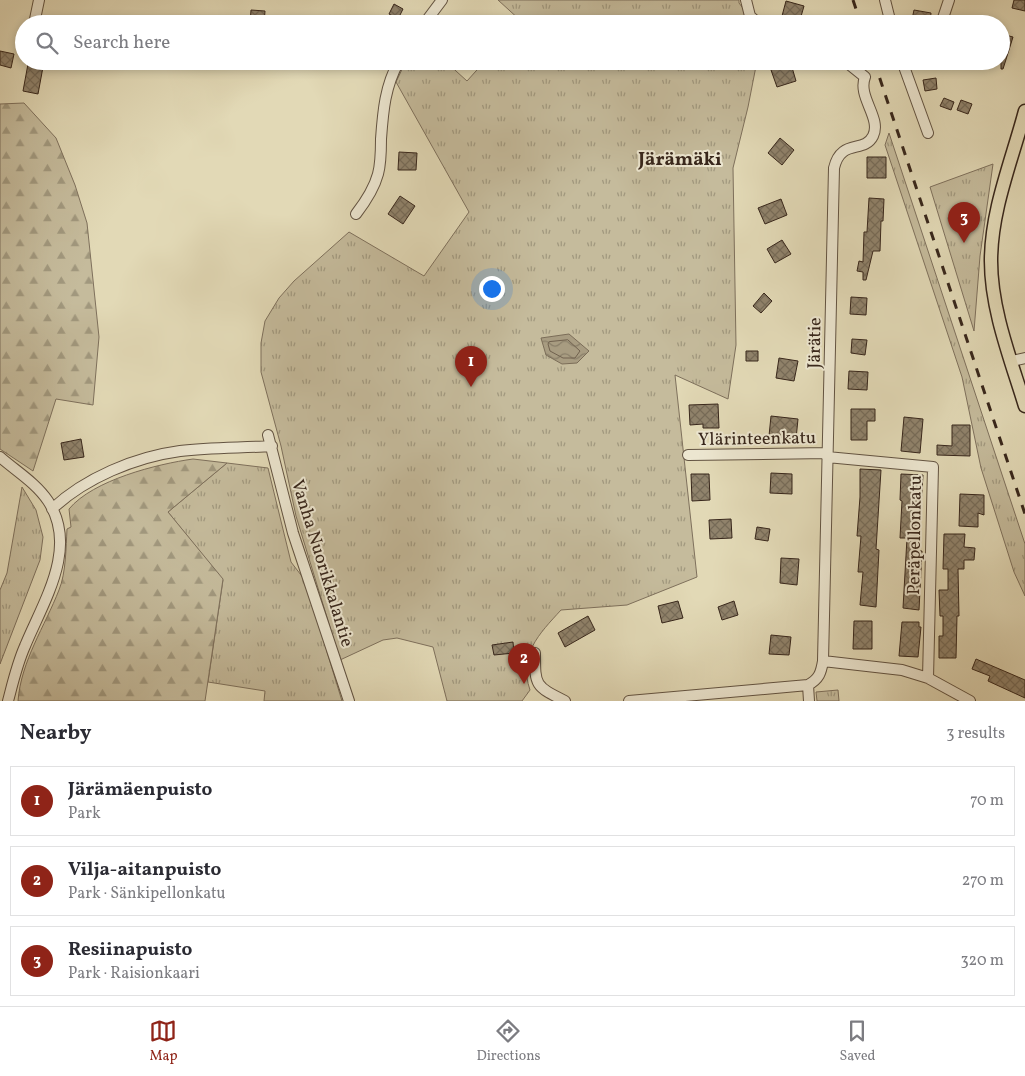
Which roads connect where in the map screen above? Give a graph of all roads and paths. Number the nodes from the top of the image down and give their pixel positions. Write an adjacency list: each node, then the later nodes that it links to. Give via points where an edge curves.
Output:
1 (39, 0): 6 (street)
2 (442, 0): 7 (street)
3 (746, 0): 8 (street)
4 (885, 0): 9 (street)
5 (949, 0): 10 (street)
6 (36, 15)
7 (431, 15)
8 (750, 15)
9 (889, 15)
10 (943, 15)
11 (394, 70): 16 (street, via 386,92 378,173 368,198)
12 (856, 70): 23 (street, Järätie, via 865,77 863,89 875,130 868,143 842,152 834,168)
13 (905, 70): 15 (street)
14 (1025, 112): 18 (main road, via 998,206 991,262 998,314)
15 (928, 133)
16 (356, 214)
17 (1025, 358): 18 (street)
18 (1012, 361): 19 (main road)
19 (1025, 406)
20 (268, 434): 21 (street, Vanha Nuorikkalantie)
21 (272, 446): 25 (street, via 179,451 145,459 85,484); 32 (street, Vanha Nuorikkalantie, via 293,533)
22 (688, 455): 23 (street, Ylärinteenkatu)
23 (827, 455): 27 (street, Järätie); 28 (street, Peräpellonkatu, via 933,467)
24 (0, 458): 25 (street, via 29,481)
25 (52, 509): 31 (street, via 60,541 57,566 18,662)
26 (535, 652): 33 (street, via 539,686)
27 (823, 661): 28 (street, via 902,670); 29 (street, via 820,676)
28 (928, 678): 36 (street)
29 (808, 685): 30 (street); 35 (street)
30 (707, 697): 34 (street)
31 (8, 701)
32 (349, 701)
33 (565, 701)
34 (629, 701)
35 (809, 701)
36 (970, 701)

